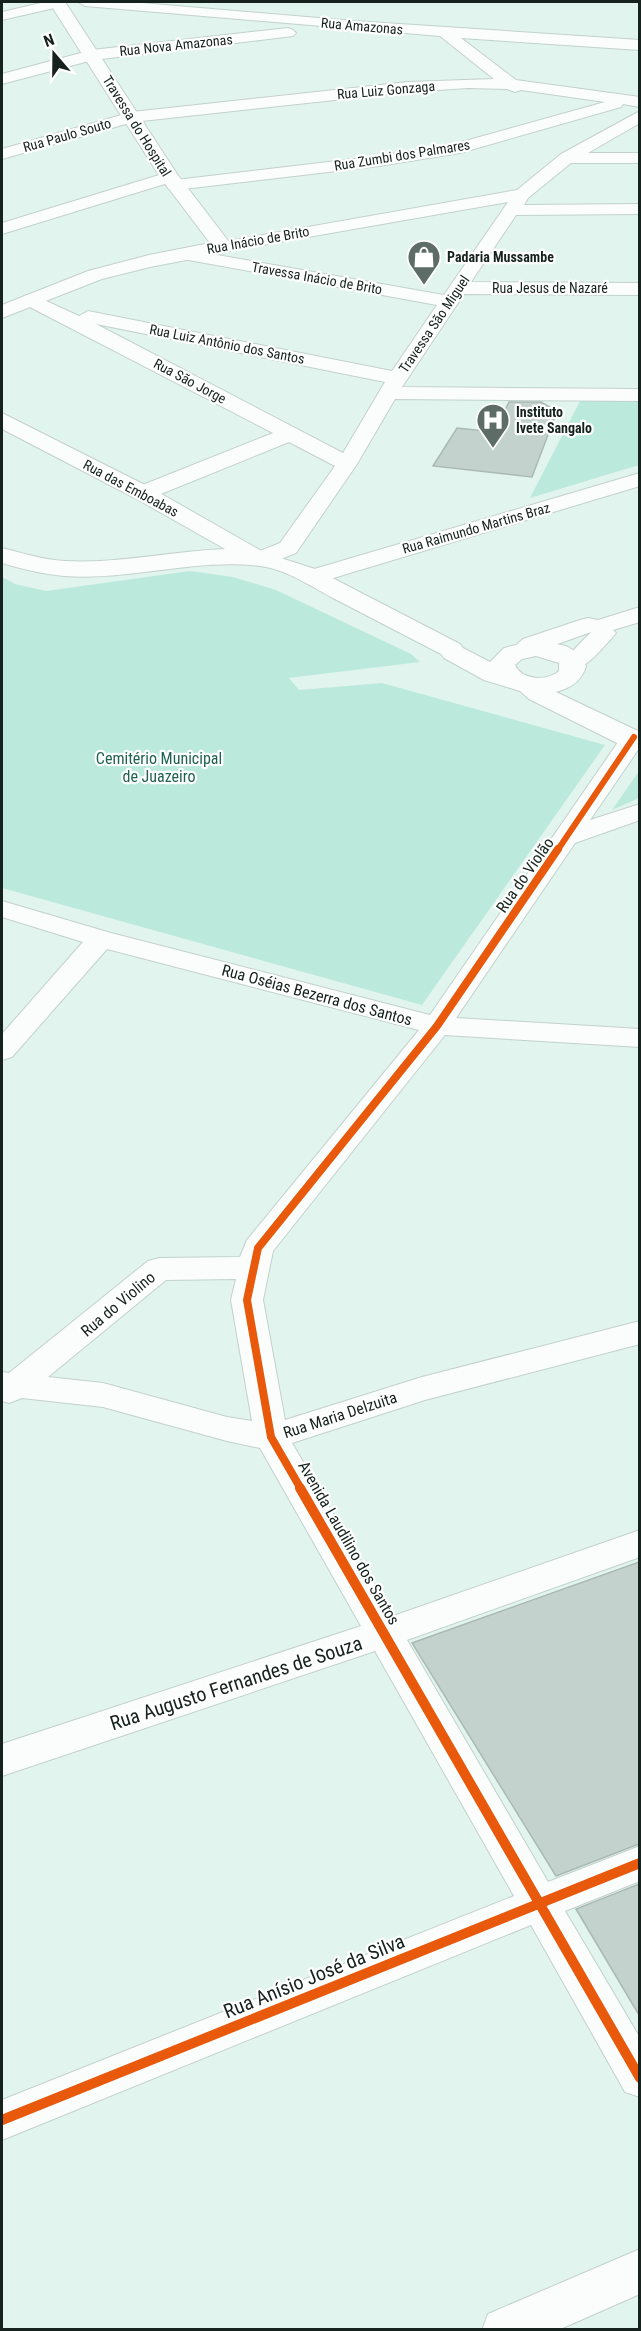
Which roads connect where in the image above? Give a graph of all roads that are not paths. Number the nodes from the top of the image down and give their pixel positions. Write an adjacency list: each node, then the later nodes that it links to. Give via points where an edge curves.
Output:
1 (22, 2): 4 (street)
2 (57, 2): 5 (street); 9 (street, Travessa do Hospital)
3 (85, 2): 6 (street, Rua Amazonas)
4 (2, 3)
5 (2, 16)
6 (354, 26): 7 (street, Rua Amazonas); 9 (street, Rua Nova Amazonas)
7 (444, 32): 8 (street, Rua Amazonas); 11 (street)
8 (639, 45)
9 (92, 55): 10 (street, Rua Nova Amazonas); 14 (street, Travessa do Hospital)
10 (2, 79)
11 (512, 84): 12 (street, Rua Luiz Gonzaga); 14 (street, Rua Luiz Gonzaga, via 408,87); 15 (street)
12 (632, 101): 15 (street, Rua Zumbi dos Palmares)
13 (639, 116): 16 (street, Travessa São Miguel)
14 (132, 117): 17 (street, Rua Paulo Souto); 20 (street, Travessa do Hospital)
15 (553, 122): 16 (street); 20 (street, Rua Zumbi dos Palmares, via 423,155)
16 (577, 139): 18 (street, Travessa São Miguel)
17 (2, 154)
18 (567, 158): 19 (street); 21 (street, Travessa São Miguel)
19 (639, 158)
20 (172, 181): 24 (street, Rua Zumbi dos Palmares); 25 (street, Travessa do Hospital)
21 (522, 194): 23 (street, Travessa São Miguel); 25 (street, Rua Inácio de Brito)
22 (639, 209): 23 (street)
23 (509, 210): 28 (street, Travessa São Miguel)
24 (2, 229)
25 (223, 247): 26 (street, Rua Inácio de Brito)
26 (183, 254): 28 (street, Travessa Inácio de Brito); 29 (street, Rua Inácio de Brito, via 95,276)
27 (639, 289): 28 (street, Rua Jesus de Nazaré)
28 (455, 295): 32 (street, Travessa São Miguel)
29 (31, 300): 30 (street, Rua São Jorge); 31 (street, Rua Inácio de Brito)
30 (56, 310): 32 (street, Rua Luiz Antônio dos Santos); 35 (street, Rua São Jorge)
31 (2, 312)
32 (393, 386): 33 (street, Rua Luiz Antônio dos Santos); 36 (street, Travessa São Miguel)
33 (639, 395)
34 (2, 420): 38 (street, Rua das Emboabas)
35 (290, 434): 36 (street, Rua São Jorge); 38 (street)
36 (347, 464): 40 (street, Travessa São Miguel, via 288,549)
37 (639, 479): 41 (street, Rua Raimundo Martins Braz)
38 (143, 493): 40 (street, Rua das Emboabas)
39 (2, 555): 40 (street, via 61,568)
40 (260, 559): 41 (street)
41 (312, 577): 44 (street, via 493,674)
42 (639, 614): 43 (street)
43 (599, 627): 44 (street, via 588,626 531,644); 45 (street, via 604,633)
44 (519, 666): 45 (street, via 542,649 559,652); 45 (street, via 554,684 571,676); 46 (street, via 538,693)
45 (574, 666): 46 (street, via 596,700)
46 (637, 739): 48 (street, Rua do Violão)
47 (639, 810): 48 (street)
48 (567, 837): 51 (street, Rua do Violão)
49 (2, 909): 50 (street, Rua Oséias Bezerra dos Santos)
50 (101, 939): 51 (street, Rua Oséias Bezerra dos Santos); 53 (street)
51 (437, 1026): 52 (street, Rua Oséias Bezerra dos Santos); 54 (street, Avenida Laudilino dos Santos, via 258,1248)
52 (639, 1038)
53 (2, 1051)
54 (254, 1268): 56 (street, Rua do Violino, via 159,1269); 57 (street, Avenida Laudilino dos Santos, via 247,1300)
55 (639, 1332): 57 (street, Rua Maria Delzuita, via 422,1389)
56 (7, 1389): 57 (street, Rua Maria Delzuita, via 103,1395)
57 (271, 1437): 59 (street, Avenida Laudilino dos Santos)
58 (639, 1543): 59 (street, Rua Augusto Fernandes de Souza)
59 (385, 1634): 60 (street, Rua Augusto Fernandes de Souza); 62 (street, Avenida Laudilino dos Santos)
60 (2, 1760)
61 (639, 1863): 62 (street, Rua Anísio José da Silva)
62 (539, 1903): 63 (street, Avenida Laudilino dos Santos); 64 (street, Rua Anísio José da Silva)
63 (639, 2078)
64 (2, 2120)
65 (639, 2271): 66 (street)
66 (504, 2330)

